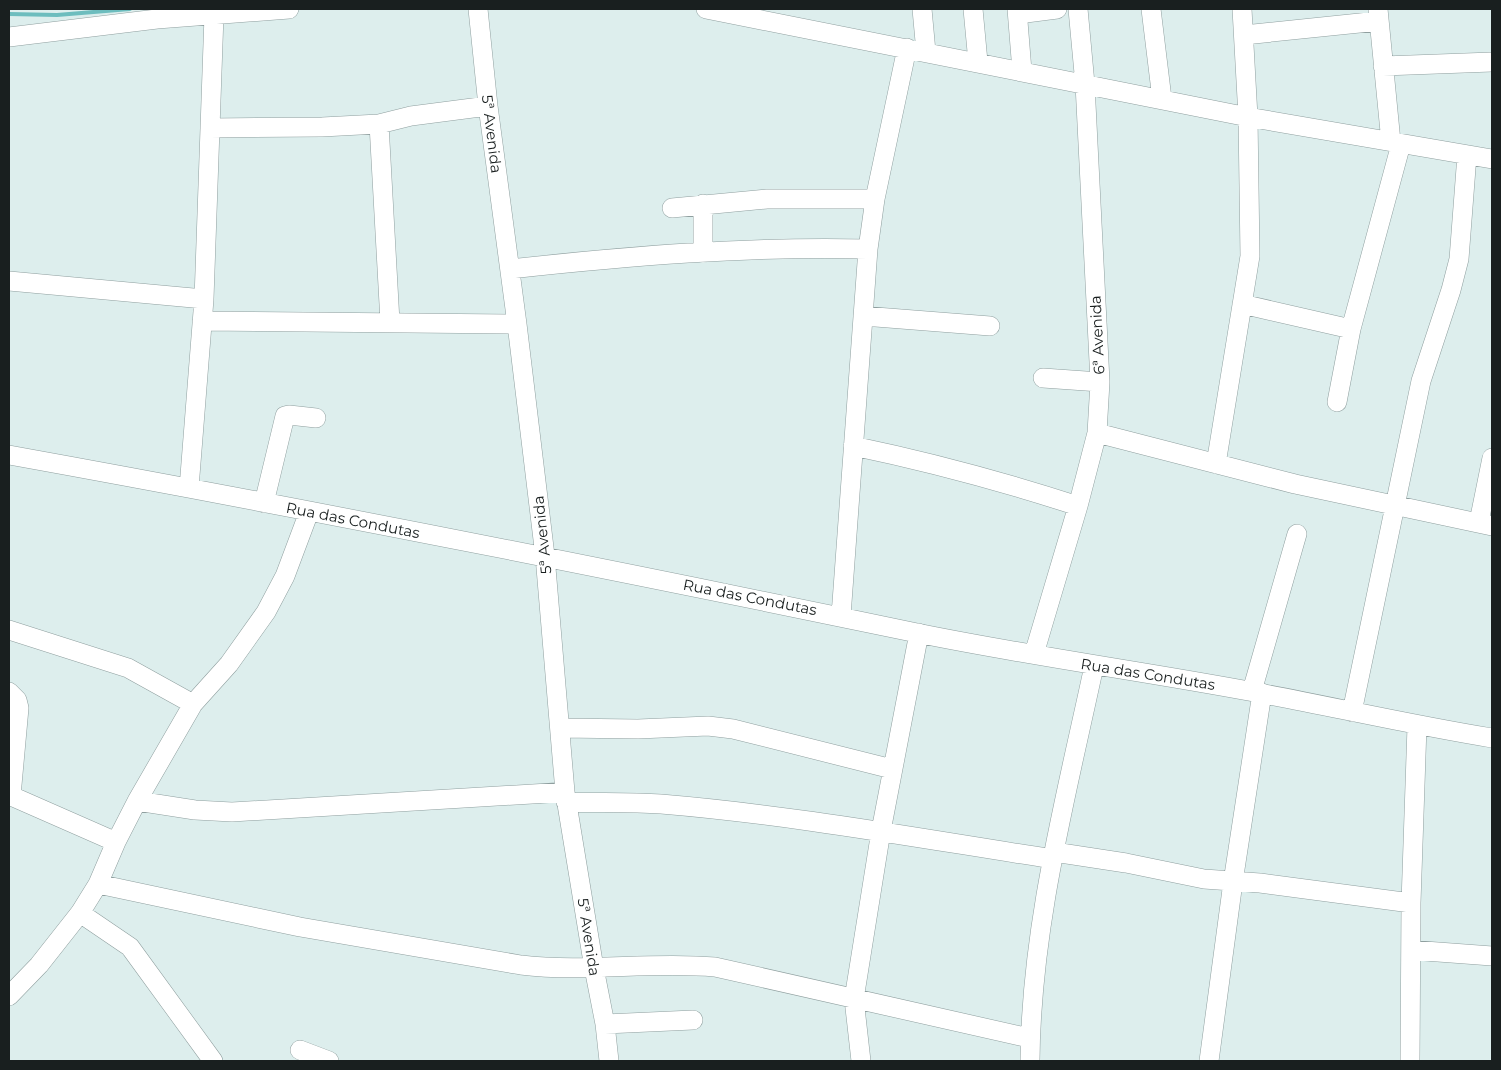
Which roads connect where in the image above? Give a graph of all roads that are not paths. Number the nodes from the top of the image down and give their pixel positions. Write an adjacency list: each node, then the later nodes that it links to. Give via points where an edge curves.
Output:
1 (289, 9): 11 (street)
2 (478, 9): 23 (street, 5ª Avenida)
3 (706, 9): 15 (street)
4 (922, 9): 16 (street)
5 (973, 9): 17 (street)
6 (1057, 9): 10 (street)
7 (1078, 9): 21 (street, 6ª Avenida)
8 (1151, 9): 22 (street)
9 (1242, 9): 13 (street)
10 (1017, 12): 20 (street)
11 (214, 15): 14 (street); 26 (street)
12 (1378, 15): 13 (street); 19 (street)
13 (1244, 35): 24 (street)
14 (9, 37)
15 (907, 48): 16 (street); 30 (street)
16 (926, 52): 17 (street)
17 (978, 62): 20 (street)
18 (1492, 62): 19 (street)
19 (1383, 66): 27 (street)
20 (1022, 71): 21 (street)
21 (1085, 84): 22 (street); 46 (street, 6ª Avenida)
22 (1162, 100): 24 (street)
23 (488, 106): 25 (street, via 412,116); 35 (street, 5ª Avenida)
24 (1248, 117): 27 (street); 38 (street, via 1250,256)
25 (379, 124): 26 (street); 41 (street)
26 (210, 128): 37 (street)
27 (1396, 143): 28 (street); 44 (street)
28 (1467, 155): 29 (street); 57 (street, via 1459,259 1421,381)
29 (1492, 159)
30 (875, 199): 31 (street, via 767,199); 33 (street)
31 (702, 204): 32 (street); 34 (street)
32 (672, 208)
33 (868, 249): 34 (street); 39 (street)
34 (702, 253): 35 (street)
35 (510, 269): 42 (street, 5ª Avenida)
36 (9, 281): 37 (street)
37 (204, 299): 40 (street)
38 (1242, 304): 44 (street); 53 (street)
39 (863, 316): 43 (street); 50 (street)
40 (202, 321): 41 (street); 54 (street)
41 (390, 322): 42 (street)
42 (517, 324): 61 (street, 5ª Avenida)
43 (990, 326)
44 (1351, 329): 47 (street)
45 (1043, 378): 46 (street)
46 (1100, 382): 49 (street, 6ª Avenida)
47 (1337, 402)
48 (316, 418): 55 (street, via 285,416)
49 (1097, 433): 53 (street); 56 (street, 6ª Avenida)
50 (853, 446): 56 (street, via 994,479); 62 (street)
51 (9, 455): 54 (street, Rua das Condutas)
52 (1492, 458): 59 (street)
53 (1216, 464): 57 (street)
54 (189, 488): 55 (street, Rua das Condutas)
55 (264, 503): 58 (street, Rua das Condutas)
56 (1078, 506): 65 (street, 6ª Avenida)
57 (1394, 506): 59 (street); 70 (street)
58 (309, 512): 61 (street, Rua das Condutas); 69 (street, via 285,576 266,612 229,664)
59 (1486, 524)
60 (1297, 534): 68 (street)
61 (545, 556): 62 (street, Rua das Condutas); 72 (street, 5ª Avenida)
62 (841, 616): 64 (street, Rua das Condutas)
63 (9, 630): 69 (street, via 128,668)
64 (920, 634): 65 (street, Rua das Condutas); 74 (street)
65 (1034, 654): 66 (street, Rua das Condutas)
66 (1094, 666): 68 (street, Rua das Condutas); 80 (street)
67 (9, 692): 75 (street, via 17,700 19,708)
68 (1257, 692): 70 (street, Rua das Condutas); 81 (street)
69 (193, 704): 77 (street)
70 (1352, 712): 71 (street, Rua das Condutas)
71 (1417, 726): 73 (street, Rua das Condutas); 83 (street)
72 (560, 728): 74 (street, via 708,726 733,729); 76 (street, 5ª Avenida)
73 (1492, 738)
74 (892, 769): 78 (street)
75 (10, 796): 79 (street)
76 (566, 797): 77 (street, via 232,812); 78 (street, via 659,804); 87 (street, 5ª Avenida)
77 (137, 801): 79 (street)
78 (881, 831): 80 (street); 89 (street)
79 (116, 842): 82 (street)
80 (1054, 855): 81 (street, via 1126,863); 92 (street, via 1033,978)
81 (1232, 882): 83 (street); 99 (street)
82 (98, 884): 84 (street); 87 (street, via 391,944 521,966)
83 (1411, 903): 85 (street)
84 (80, 913): 88 (street, via 40,965); 94 (street, via 130,947)
85 (1411, 950): 86 (street); 100 (street)
86 (1492, 956)
87 (594, 968): 89 (street, via 652,965 715,967); 91 (street, 5ª Avenida)
88 (9, 996)
89 (854, 999): 92 (street); 97 (street)
90 (693, 1020): 91 (street)
91 (605, 1024): 96 (street, 5ª Avenida)
92 (1029, 1038): 98 (street)
93 (300, 1050): 95 (street)
94 (213, 1061)
95 (329, 1061)
96 (609, 1061)
97 (861, 1061)
98 (1030, 1061)
99 (1209, 1061)
100 (1410, 1061)

